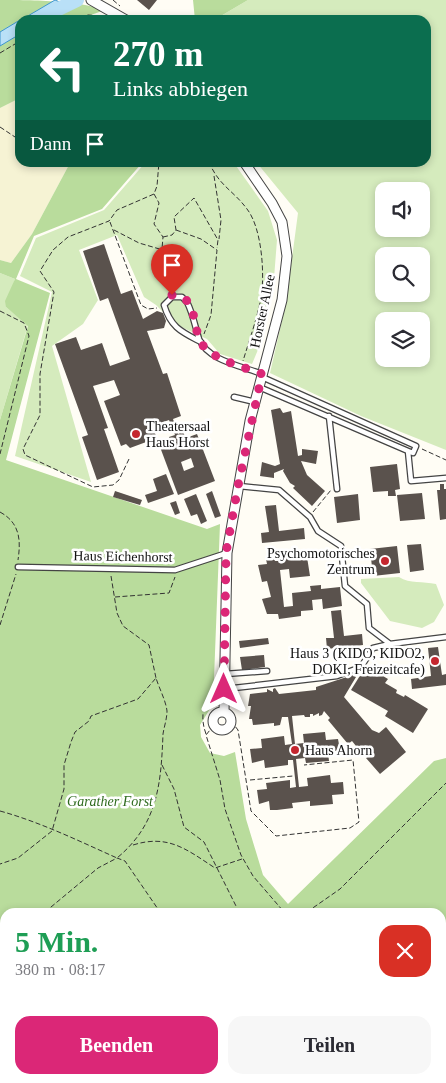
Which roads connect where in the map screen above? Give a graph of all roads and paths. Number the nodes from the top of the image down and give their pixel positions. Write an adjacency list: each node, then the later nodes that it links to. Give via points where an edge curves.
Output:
1 (92, 0): 4 (street)
2 (113, 0): 3 (path)
3 (120, 6)
4 (118, 15)
5 (15, 44): 6 (path)
6 (0, 53)
7 (0, 127): 8 (path)
8 (15, 137)
9 (159, 167): 13 (path, via 158,186)
10 (211, 167): 12 (path)
11 (247, 167): 26 (street, Horster Allee, via 272,203 282,222 286,240 282,300)
12 (214, 176): 18 (path, via 220,220); 25 (path, via 248,210 261,241 261,297)
13 (154, 194): 14 (path, via 117,210); 17 (path, via 159,211 154,224)
14 (110, 221): 15 (path); 35 (path, via 68,237 53,250 40,271 54,292 40,374 40,415 23,448 25,455 93,487 114,485)
15 (112, 229): 20 (path); 22 (path, via 141,306 148,309)
16 (176, 230): 17 (path, via 172,236); 18 (path, via 174,217 194,198); 19 (path, via 201,239)
17 (163, 237): 20 (path)
18 (218, 240): 19 (path)
19 (217, 250): 24 (path, via 211,315 208,329)
20 (164, 251): 21 (path, via 171,261)
21 (172, 297): 22 (lane); 24 (lane, via 182,297 187,302)
22 (165, 307): 24 (lane, via 174,327)
23 (0, 311): 34 (path, via 24,322 29,336)
24 (200, 341): 25 (lane, via 219,359)
25 (242, 366): 26 (lane)
26 (262, 375): 27 (street, Horster Allee); 30 (lane)
27 (259, 386): 29 (street, Horster Allee); 31 (lane)
28 (234, 397): 29 (lane)
29 (255, 402): 38 (street, Horster Allee)
30 (332, 410): 31 (lane); 32 (lane)
31 (329, 416): 33 (lane); 39 (lane)
32 (416, 446): 33 (lane, via 413,453); 36 (path)
33 (408, 451): 37 (lane, via 411,481)
34 (0, 454)
35 (129, 459)
36 (446, 460)
37 (446, 478)
38 (238, 486): 41 (lane, via 279,490); 42 (street, Horster Allee)
39 (337, 487): 41 (path)
40 (0, 512): 43 (path, via 9,517 19,532)
41 (310, 516): 49 (lane, via 318,532 341,546 346,586 367,604 369,628)
42 (226, 553): 45 (lane, Haus Eichenhorst); 51 (street, Horster Allee)
43 (18, 566): 44 (lane, Haus Eichenhorst); 47 (path)
44 (110, 568): 45 (lane, Haus Eichenhorst); 46 (path)
45 (175, 570): 46 (path, via 176,580 169,593)
46 (115, 597): 52 (path, via 123,626 150,645)
47 (0, 625)
48 (446, 637): 49 (lane)
49 (390, 644): 53 (lane, via 372,648 361,667 337,676)
50 (267, 671): 51 (lane)
51 (223, 674): 53 (street, Horster Allee)
52 (156, 678): 58 (path, via 167,711); 64 (path, via 138,700 91,716 75,732 64,765 64,789)
53 (224, 689): 54 (street, Horster Allee); 57 (path, via 218,689 204,706 201,721)
54 (224, 712): 55 (street); 56 (street, via 214,716)
55 (230, 721): 56 (street, via 224,729); 59 (path, via 238,730 251,811 276,836 350,828 359,822 353,760)
56 (214, 725): 57 (path)
57 (206, 735): 67 (path, via 225,809)
58 (162, 764): 65 (path, via 153,812); 69 (path, via 174,789 184,827 204,842)
59 (304, 765)
60 (293, 776): 61 (path)
61 (250, 780)
62 (446, 783): 74 (path, via 340,889)
63 (0, 811): 64 (path)
64 (52, 831): 66 (path); 68 (path, via 18,858)
65 (132, 845): 66 (path); 69 (path, via 166,840)
66 (117, 858): 70 (path, via 106,862); 71 (path, via 125,861)
67 (243, 859): 69 (path); 73 (path)
68 (0, 864)
69 (215, 868): 72 (path)
70 (50, 908)
71 (157, 908)
72 (237, 908)
73 (281, 908)
74 (314, 908)

